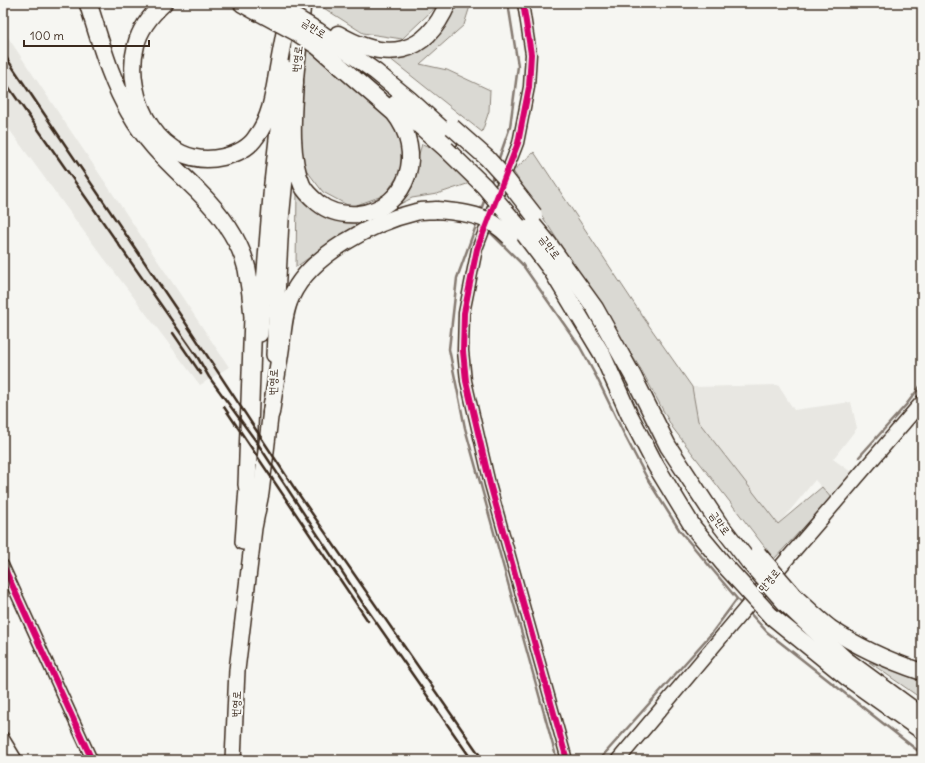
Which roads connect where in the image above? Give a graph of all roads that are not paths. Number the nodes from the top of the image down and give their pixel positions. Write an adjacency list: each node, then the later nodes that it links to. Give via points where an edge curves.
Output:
1 (88, 3): 16 (highway, via 105,56 130,113 150,143 217,212 232,234 246,267 253,317)
2 (164, 3): 6 (highway, via 143,28 136,44 133,62 137,96 154,131 166,143 191,158 216,159 242,150 256,138 263,126 273,94)
3 (233, 3): 10 (highway, 금만로)
4 (242, 3): 10 (highway)
5 (272, 3): 11 (highway, 금만로, bridge)
6 (290, 3): 11 (highway); 16 (main road, 번영로)
7 (303, 3): 12 (main road, 번영로)
8 (448, 3): 11 (highway, via 442,18 431,33 415,45 402,50 369,48)
9 (523, 3): 31 (street, via 531,54 529,87 518,144 477,249 464,313 463,351 466,381 490,484)
10 (258, 12): 11 (highway, 금만로, bridge, via 297,33)
11 (319, 34): 12 (highway, via 394,112 403,125 411,159 408,177 399,193 389,202 378,209 350,215 322,206 310,196 302,185 296,164 293,138); 13 (highway, 금만로, via 376,72 484,168)
12 (295, 82): 15 (main road, 번영로, via 280,220)
13 (523, 224): 15 (highway, bridge, via 494,224 462,212 417,212 371,229 328,253 305,276 291,296 285,314); 18 (highway, 금만로, bridge, via 548,244 595,308 668,446 724,515 753,558); 22 (highway, 금만로, bridge, via 602,354 656,466 693,527 770,615)
14 (922, 402): 32 (main road, 만경로)
15 (271, 413): 30 (main road, 번영로, via 254,528 238,670)
16 (247, 485): 29 (main road, 번영로, via 230,678)
17 (3, 565): 28 (street)
18 (790, 600): 19 (highway); 23 (highway, via 846,660)
19 (823, 621): 20 (highway, via 862,642); 21 (highway, via 863,648 894,663)
20 (922, 666)
21 (922, 672)
22 (849, 679): 24 (highway); 26 (highway, via 885,715)
23 (922, 716)
24 (922, 731)
25 (3, 738): 27 (street)
26 (922, 743)
27 (17, 760)
28 (92, 760)
29 (226, 760)
30 (233, 760)
31 (567, 760)
32 (618, 760)

